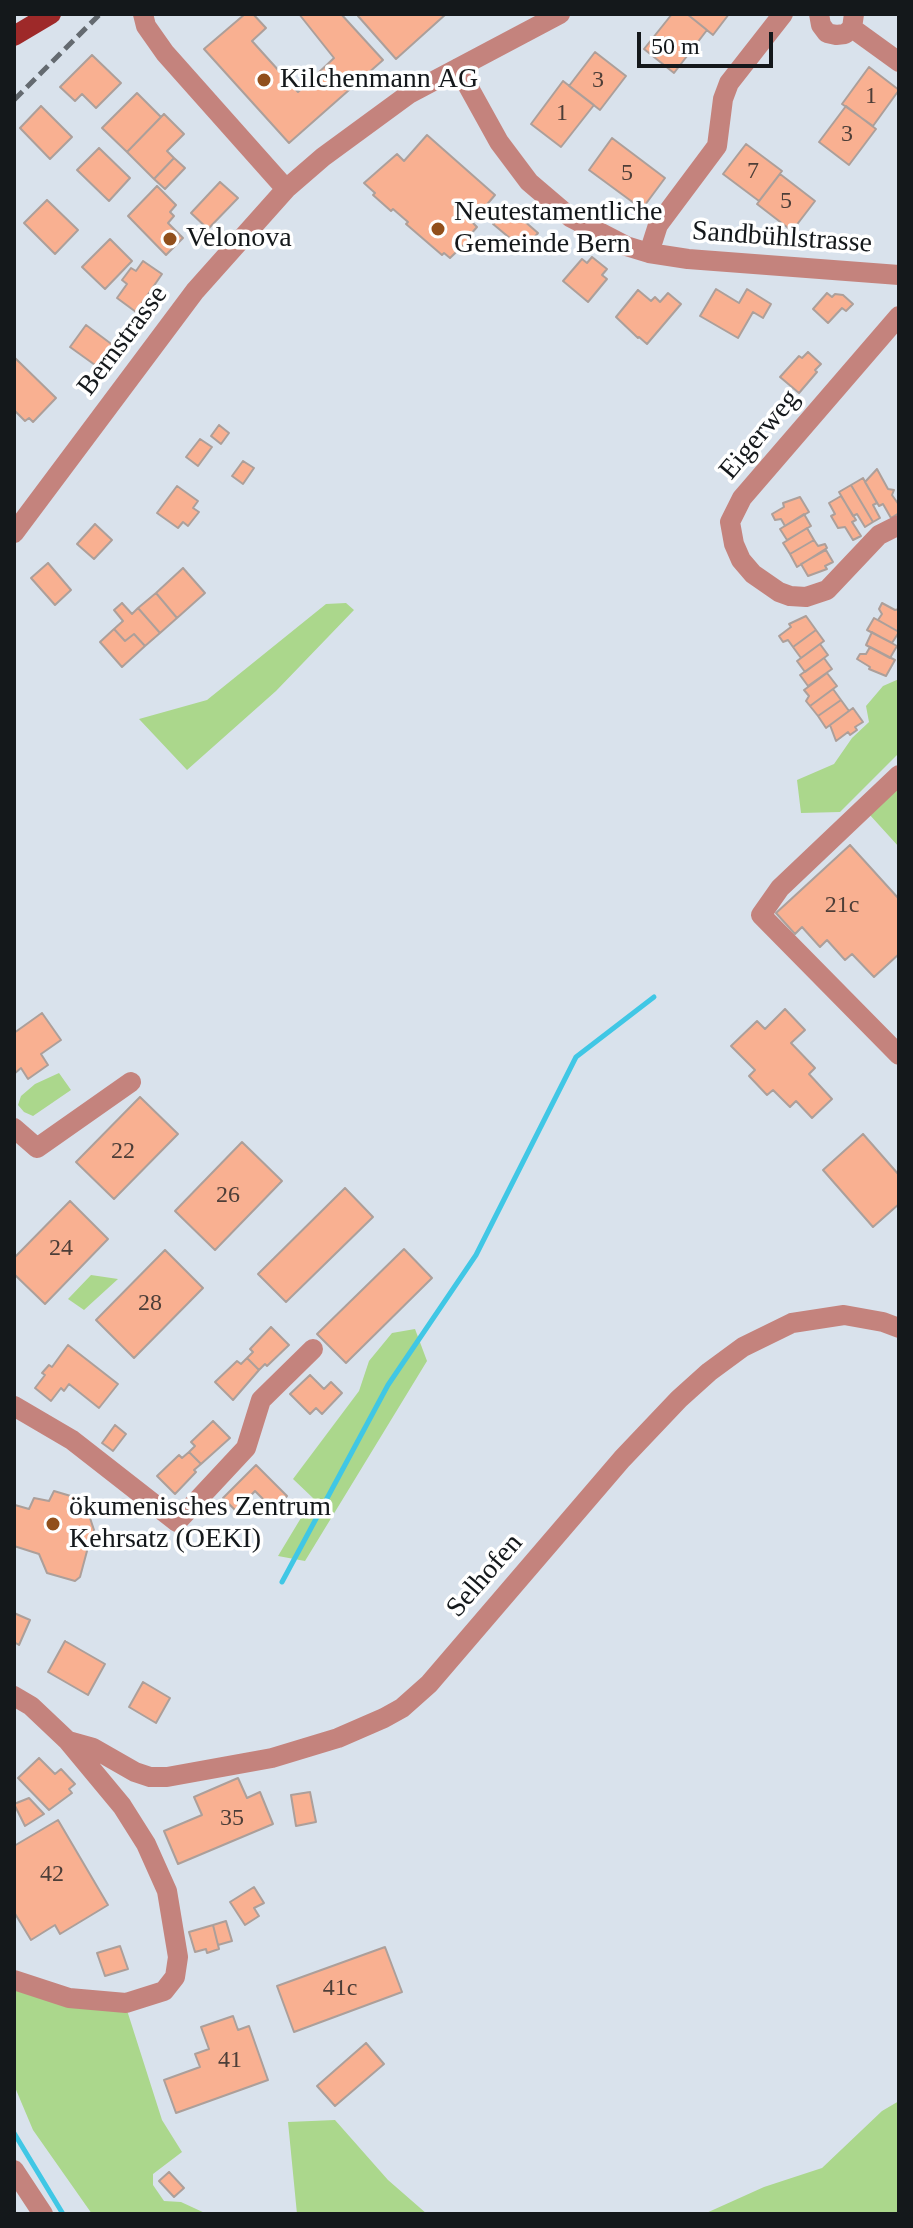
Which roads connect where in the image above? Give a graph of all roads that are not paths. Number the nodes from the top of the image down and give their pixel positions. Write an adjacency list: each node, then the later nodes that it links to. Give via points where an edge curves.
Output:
1 (51, 14): 7 (main road)
2 (143, 14): 10 (street, via 165,53)
3 (560, 14): 9 (street, Bernstrasse)
4 (783, 14): 11 (street, via 729,83 717,146 658,225)
5 (819, 14): 6 (street, via 827,33 836,35 845,34)
6 (853, 21): 8 (street)
7 (14, 36)
8 (899, 62)
9 (458, 68): 10 (street, Bernstrasse, via 398,102); 11 (street, Sandbühlstrasse, via 499,142 529,182 570,217)
10 (286, 189): 15 (street, Bernstrasse, via 195,291)
11 (649, 253): 12 (street, Sandbühlstrasse)
12 (899, 275)
13 (899, 316): 14 (street, Eigerweg, via 742,498 730,522 741,560 753,574 779,592 806,597 827,590 879,535)
14 (899, 525)
15 (14, 533)
16 (899, 775): 17 (street, via 780,888 761,915)
17 (899, 1055)
18 (131, 1082): 19 (street, via 37,1148)
19 (14, 1128)
20 (899, 1328): 24 (street, Selhofen, via 844,1315 792,1323 743,1347 709,1372 622,1459 429,1684 384,1718 272,1758 167,1777 135,1772 93,1748)
21 (313, 1349): 22 (street, via 261,1400 246,1448 177,1522 72,1440)
22 (14, 1406)
23 (14, 1696): 24 (street)
24 (68, 1741): 25 (street, via 146,1844 167,1891 178,1957 175,1977 164,1991 126,2003 69,1998)
25 (14, 1980)
26 (14, 2170): 27 (street)
27 (43, 2214)

